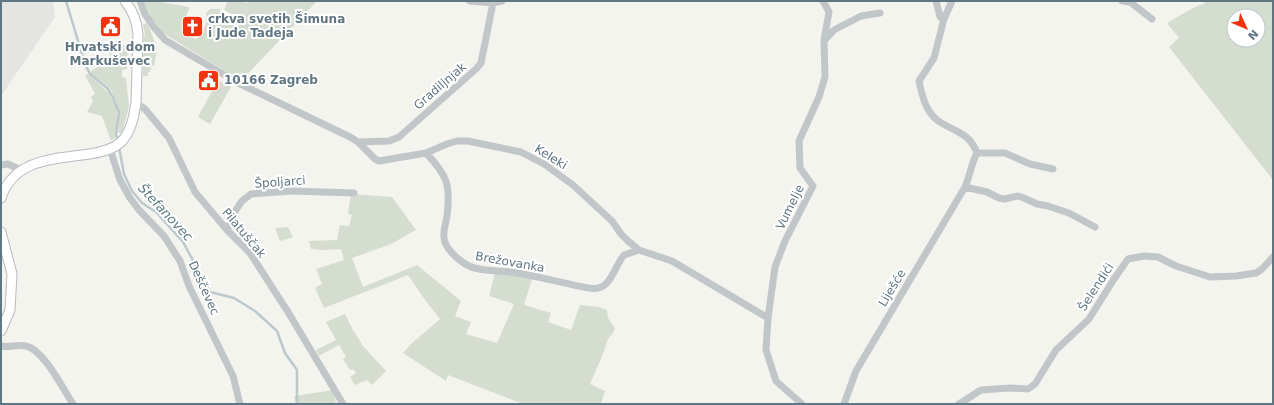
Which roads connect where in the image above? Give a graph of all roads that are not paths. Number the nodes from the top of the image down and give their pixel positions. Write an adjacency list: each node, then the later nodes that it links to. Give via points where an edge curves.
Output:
1 (125, 1): 14 (main road, via 137,26)
2 (140, 1): 15 (street, via 145,14 165,40 238,83 314,118)
3 (470, 1): 9 (street)
4 (502, 1): 9 (street)
5 (823, 1): 13 (street, Vumelje, via 828,12)
6 (936, 1): 11 (street, via 940,17)
7 (952, 1): 11 (street)
8 (1122, 1): 12 (street, via 1130,2)
9 (493, 3): 15 (street, Gradiljnjak, via 481,63 476,69 399,137 389,141)
10 (880, 13): 13 (street, via 861,16 834,30)
11 (944, 19): 18 (street, via 934,58 919,81 921,91 931,114 967,138)
12 (1152, 19)
13 (824, 40): 30 (street, Vumelje, via 825,77 799,141 800,168 813,186 785,240 775,267)
14 (136, 103): 16 (main road, via 131,127); 26 (street, Pilatuščak, via 145,109 169,138 196,192)
15 (358, 142): 17 (street, via 379,161)
16 (116, 145): 21 (main road, via 97,153 47,159); 34 (street, Deščevec, via 120,180 130,198 164,236 180,261 189,286 233,376)
17 (426, 153): 28 (street, Keleki, via 447,144 468,141 521,152 544,164 573,186 612,221 621,234); 28 (street, Brežovanka, via 440,168 448,190 445,243 469,266 598,288 606,284 624,255)
18 (977, 153): 20 (street, via 1005,153 1030,164); 22 (street, Liješće)
19 (1, 165): 21 (street, via 8,164)
20 (1054, 169)
21 (21, 170): 24 (main road)
22 (965, 187): 25 (street, via 987,192 999,198 1018,196 1070,213); 37 (street, Liješće, via 856,371)
23 (354, 193): 26 (street, Špoljarci, via 292,191 251,194 242,201)
24 (1, 198)
25 (1095, 227)
26 (227, 230): 35 (street, Pilatuščak, via 250,253)
27 (1, 232): 31 (main road, via 12,274 10,310)
28 (639, 250): 30 (street, via 672,261)
29 (1273, 258): 38 (street, Šelendići, via 1256,272 1210,277 1158,257 1128,259 1089,319 1056,350 1035,384 1028,388 982,390)
30 (768, 318): 36 (street, via 766,350 776,381)
31 (1, 331)
32 (1, 346): 33 (street, via 25,346 33,349 42,357)
33 (73, 404)
34 (240, 404)
35 (343, 404)
36 (802, 404)
37 (844, 404)
38 (959, 404)

